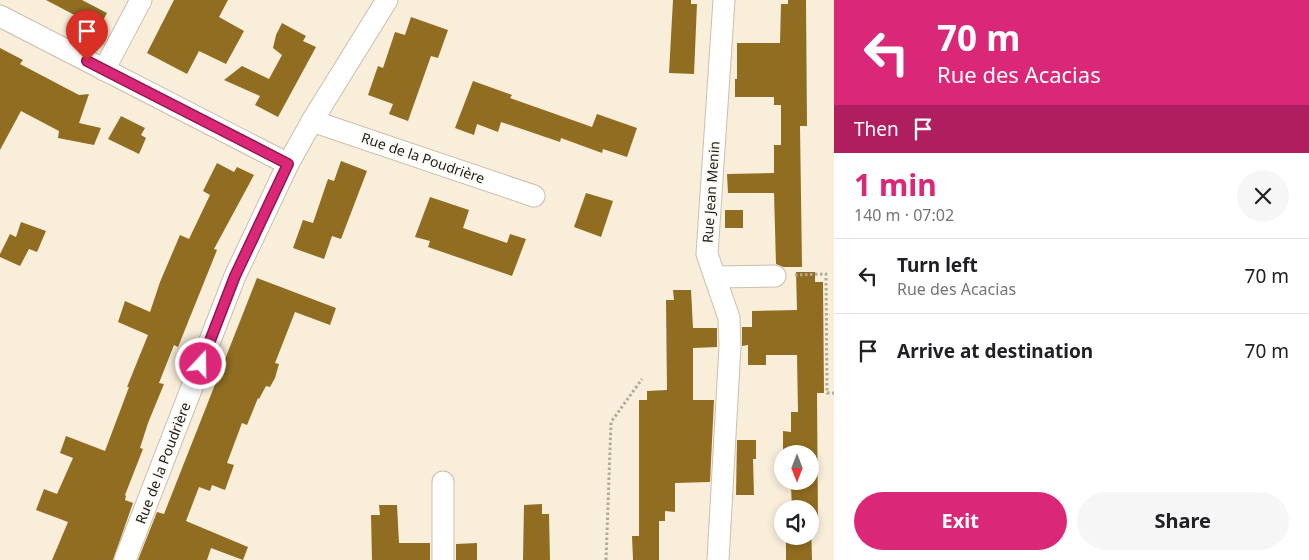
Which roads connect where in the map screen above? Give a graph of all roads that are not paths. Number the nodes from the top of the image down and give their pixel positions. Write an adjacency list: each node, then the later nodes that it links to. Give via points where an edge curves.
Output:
1 (142, 0): 5 (street)
2 (387, 0): 6 (street, Rue de la Poudrière)
3 (724, 0): 10 (street, Rue Jean Menin, via 706,254)
4 (0, 16): 5 (street)
5 (104, 70): 7 (street)
6 (312, 121): 7 (street, Rue de la Poudrière); 8 (street, Rue de la Poudrière)
7 (288, 164): 12 (street, Rue de la Poudrière, via 235,276)
8 (534, 196)
9 (775, 276): 10 (street)
10 (716, 277): 14 (street, Rue Jean Menin, via 729,318 730,346)
11 (443, 482): 13 (street)
12 (125, 560)
13 (443, 560)
14 (718, 560)

